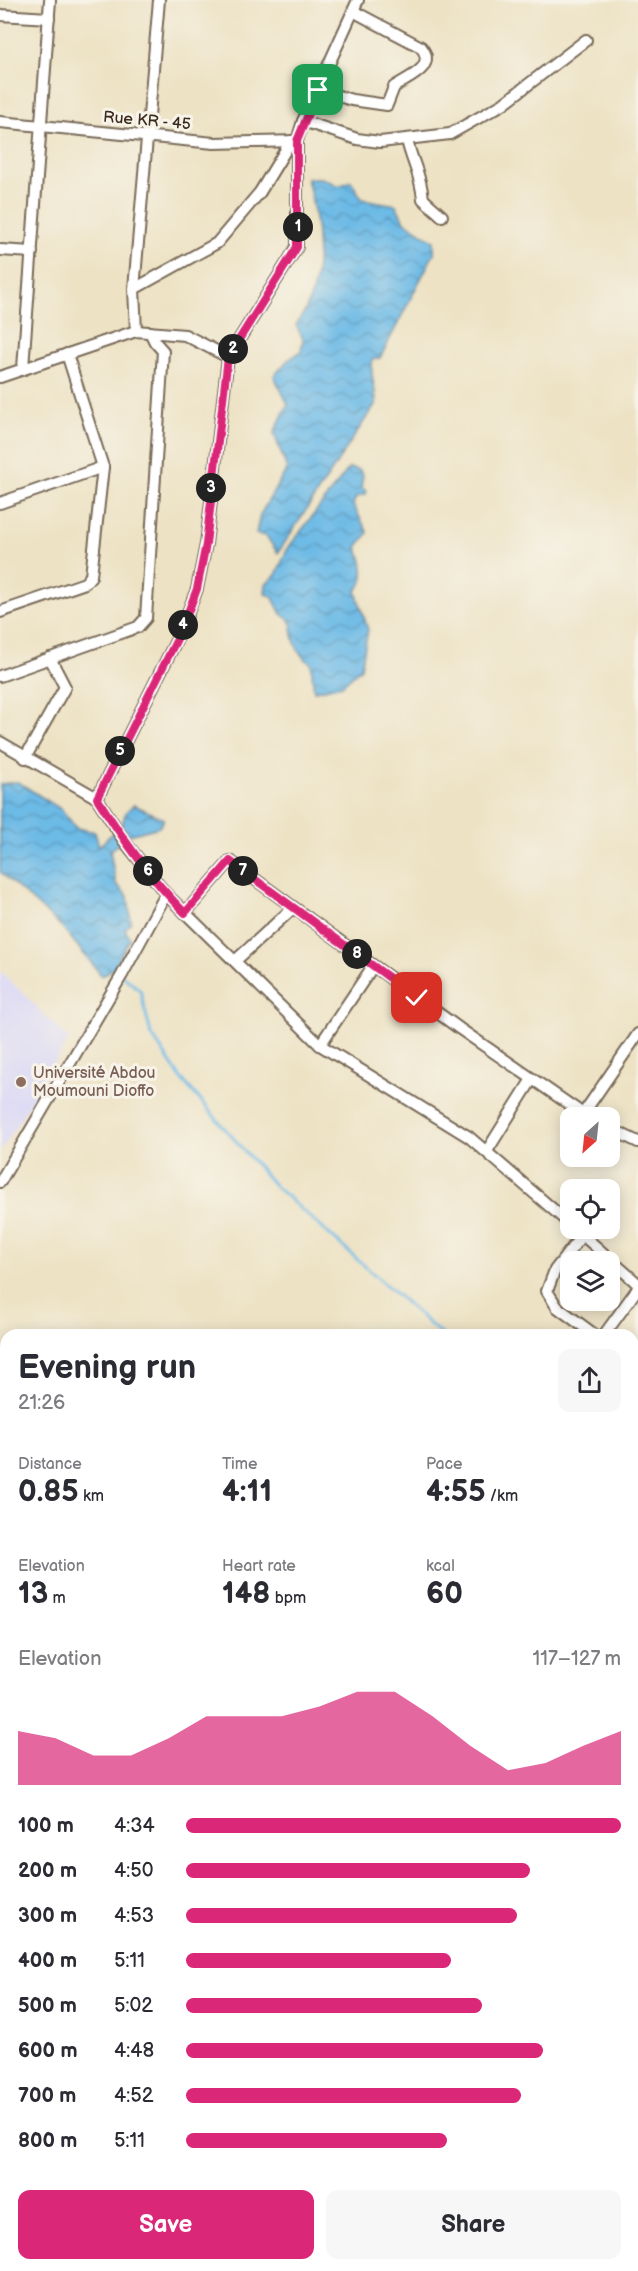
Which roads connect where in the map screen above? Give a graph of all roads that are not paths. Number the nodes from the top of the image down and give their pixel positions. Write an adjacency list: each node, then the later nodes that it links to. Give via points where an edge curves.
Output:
1 (50, 0): 6 (street)
2 (159, 0): 12 (street)
3 (358, 0): 4 (street)
4 (353, 11): 8 (street); 8 (street, via 421,47 424,66 394,87 387,105)
5 (0, 15): 6 (street)
6 (49, 18): 11 (street)
7 (586, 40): 13 (street, via 528,86 462,129 444,136)
8 (318, 90): 9 (street)
9 (303, 121): 13 (street, via 357,139); 14 (street)
10 (0, 122): 11 (street, Rue KR - 45)
11 (41, 125): 12 (street, Rue KR - 45); 17 (street)
12 (148, 137): 14 (street, Rue KR - 45, via 236,143); 18 (street)
13 (407, 140): 15 (street, via 423,182 425,202)
14 (294, 141): 18 (street, via 260,192 217,243); 22 (street, via 297,247)
15 (442, 216)
16 (0, 250): 17 (street)
17 (32, 252): 23 (street)
18 (134, 289): 19 (street)
19 (136, 331): 20 (street); 21 (street)
20 (150, 332): 22 (street, via 185,335); 28 (street, via 164,351 146,618 138,627)
21 (67, 354): 23 (street); 25 (street)
22 (228, 357): 32 (street, via 197,589 180,633)
23 (23, 368): 24 (street)
24 (0, 376)
25 (103, 467): 26 (street); 27 (street, via 89,580)
26 (0, 502)
27 (0, 612)
28 (50, 658): 29 (street); 31 (street, via 65,687)
29 (0, 676)
30 (0, 742): 31 (street)
31 (25, 758): 32 (street)
32 (97, 798): 33 (street)
33 (166, 894): 35 (street); 46 (street)
34 (293, 908): 35 (street, via 230,861); 36 (street); 37 (street)
35 (185, 913): 36 (street)
36 (235, 961): 39 (street)
37 (373, 966): 39 (street); 40 (street)
38 (638, 1034): 42 (street)
39 (320, 1045): 45 (street)
40 (532, 1079): 41 (street); 45 (street)
41 (573, 1107)
42 (592, 1107)
43 (620, 1133): 44 (street)
44 (638, 1142)
45 (487, 1151): 47 (street)
46 (0, 1182)
47 (560, 1215)
48 (575, 1239): 51 (street, via 547,1291 557,1307)
49 (587, 1239): 50 (street)
50 (638, 1286): 52 (street)
51 (588, 1329)
52 (608, 1329)

